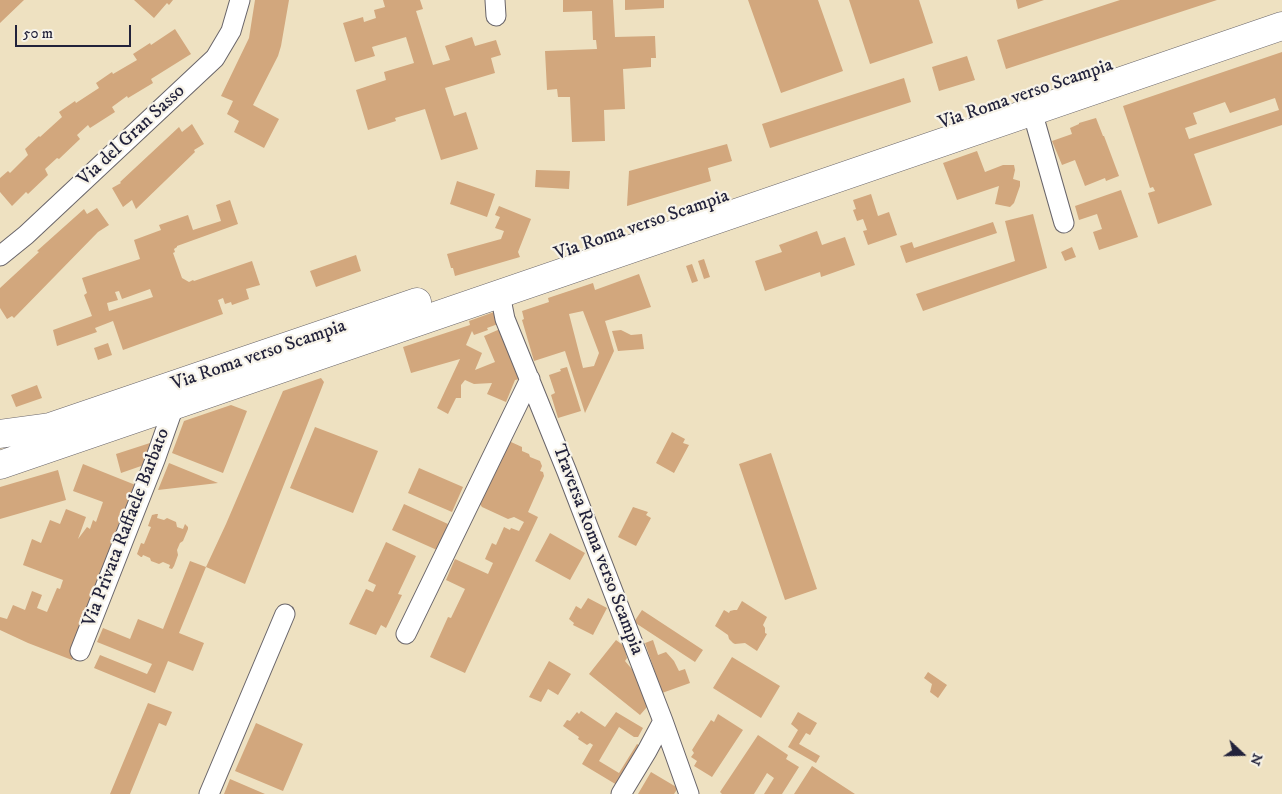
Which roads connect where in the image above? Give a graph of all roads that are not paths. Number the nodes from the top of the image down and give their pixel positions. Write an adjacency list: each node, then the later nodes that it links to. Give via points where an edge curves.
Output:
1 (240, 0): 6 (street, Via del Gran Sasso, via 231,31 215,58)
2 (1282, 8): 4 (main road, Via Roma verso Scampia)
3 (1282, 26): 4 (main road, Via Roma verso Scampia)
4 (1029, 103): 5 (street, Via Roma verso Scampia); 7 (main road, Via Roma verso Scampia); 10 (main road, Via Roma verso Scampia, via 50,427)
5 (1064, 223)
6 (0, 256)
7 (500, 294): 8 (street, Traversa Roma verso Scampia, via 505,319); 9 (main road, Via Roma verso Scampia)
8 (530, 379): 13 (street); 15 (street, Traversa Roma verso Scampia)
9 (174, 406): 11 (main road, Via Roma verso Scampia); 14 (street, Via Privata Raffaele Barbato)
10 (0, 434)
11 (0, 465)
12 (285, 614): 16 (street)
13 (406, 634)
14 (80, 651)
15 (663, 721): 17 (street); 18 (street, Traversa Roma verso Scampia)
16 (209, 794)
17 (621, 794)
18 (689, 794)

